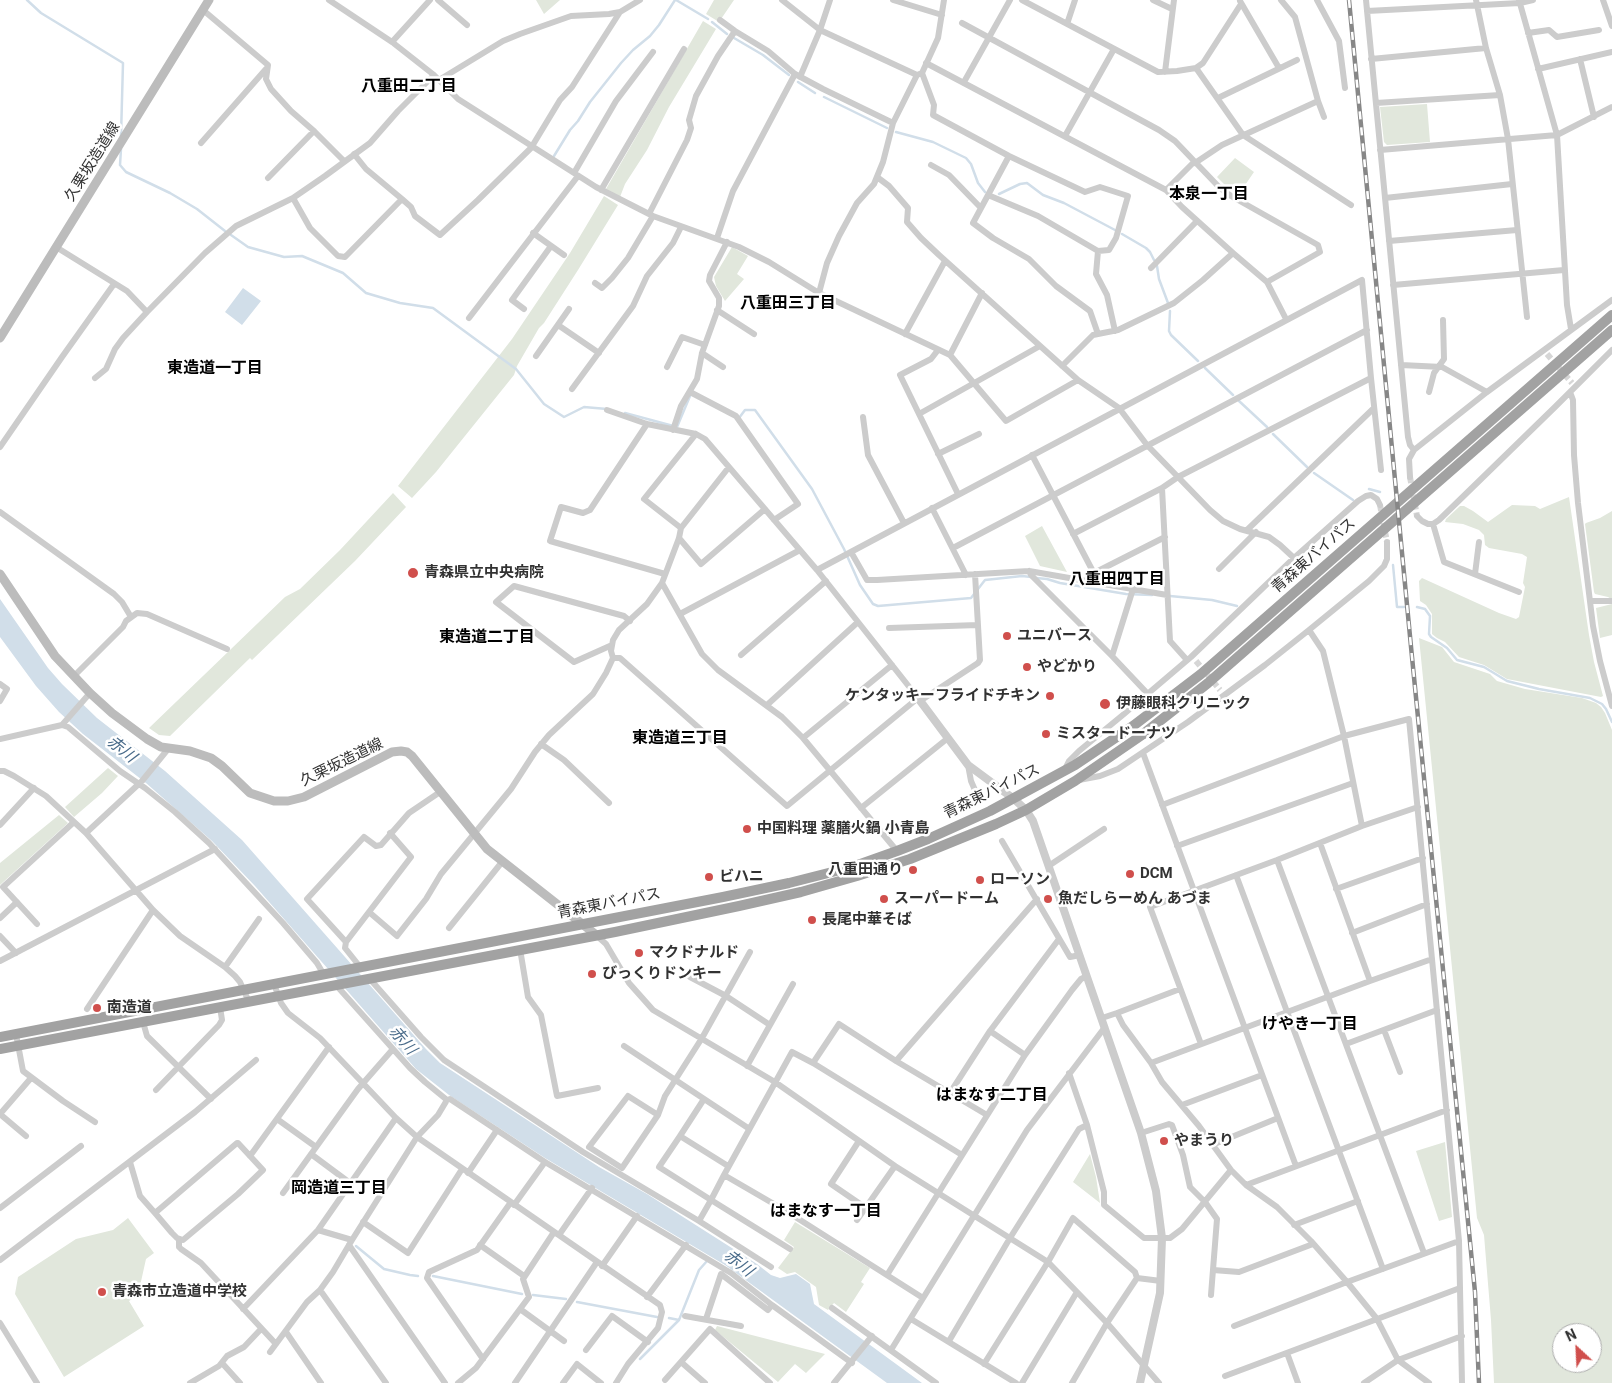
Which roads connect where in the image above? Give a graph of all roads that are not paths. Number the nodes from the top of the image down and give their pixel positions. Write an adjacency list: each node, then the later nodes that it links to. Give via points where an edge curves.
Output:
1 (209, 0): 24 (main road, 久栗坂造道線)
2 (329, 0): 38 (street)
3 (430, 0): 38 (street)
4 (438, 0): 31 (street)
5 (640, 0): 26 (street)
6 (782, 0): 33 (street)
7 (830, 0): 33 (street)
8 (893, 0): 27 (street)
9 (944, 0): 27 (street)
10 (1010, 0): 37 (street)
11 (1022, 0): 30 (street)
12 (1075, 0): 30 (street)
13 (1153, 0): 23 (street)
14 (1174, 0): 23 (street)
15 (1281, 0): 61 (street, via 1295,17)
16 (1317, 0): 57 (street, via 1339,42)
17 (1366, 0): 25 (street)
18 (1532, 0): 21 (street)
19 (1603, 0): 32 (street)
20 (1240, 2): 48 (street, via 1203,63); 49 (street)
21 (1520, 2): 22 (street); 36 (street)
22 (1476, 3): 25 (street); 39 (street)
23 (1172, 9): 52 (street)
24 (203, 10): 51 (street, via 268,65); 101 (main road, 久栗坂造道線)
25 (1367, 11): 44 (street)
26 (620, 12): 55 (street, via 570,16 520,34); 73 (street)
27 (942, 15): 47 (street, via 938,38)
28 (720, 20): 35 (street)
29 (962, 23): 37 (street)
30 (1067, 24): 41 (street)
31 (467, 25)
32 (1612, 26)
33 (820, 30): 53 (street); 54 (street)
34 (1599, 30): 36 (street, via 1557,37 1549,30)
35 (735, 31): 54 (street, via 768,51); 92 (street, via 696,96 687,140)
36 (1528, 33): 50 (street)
37 (989, 37): 56 (street); 58 (street)
38 (392, 42): 55 (street)
39 (1486, 48): 44 (street); 59 (street)
40 (684, 49): 84 (street)
41 (1114, 49): 52 (street, via 1158,72); 58 (street)
42 (653, 52): 80 (street, via 616,101)
43 (1612, 52): 45 (street)
44 (1371, 59): 62 (street)
45 (1580, 59): 50 (street); 65 (street)
46 (1297, 60): 49 (street)
47 (926, 63): 53 (street); 56 (street)
48 (1196, 68): 52 (street); 60 (street)
49 (1279, 68): 60 (street)
50 (1538, 69): 69 (street)
51 (266, 70): 67 (street, via 270,89); 72 (street)
52 (1165, 72)
53 (919, 74): 66 (street); 76 (street, via 934,105 932,115)
54 (797, 75): 66 (street); 97 (street, via 733,191)
55 (436, 78): 73 (street, via 458,99); 75 (street, via 398,111 370,143)
56 (964, 82): 70 (street)
57 (1345, 88)
58 (1089, 92): 70 (street); 78 (street, via 1159,130)
59 (1500, 95): 62 (street); 71 (street)
60 (1218, 98): 68 (street)
61 (1318, 101): 64 (street); 68 (street)
62 (1376, 102): 74 (street)
63 (1612, 107): 65 (street)
64 (1324, 117)
65 (1594, 117): 69 (street)
66 (893, 123): 81 (street)
67 (314, 130): 77 (street); 82 (street)
68 (1243, 135): 78 (street); 90 (street)
69 (1556, 135): 71 (street); 107 (street)
70 (1065, 136): 85 (street)
71 (1508, 139): 74 (street); 83 (street)
72 (201, 143)
73 (531, 148): 80 (street); 89 (street, via 440,235 415,216)
74 (1380, 150): 88 (street)
75 (354, 154): 77 (street); 89 (street, via 366,169)
76 (1009, 156): 86 (street); 102 (street, via 1085,192 1100,187 1128,196 1116,238 1108,250)
77 (344, 161): 87 (street)
78 (1194, 162): 85 (street); 109 (street, via 1231,196 1318,245 1320,252)
79 (931, 165): 91 (street, via 949,175)
80 (576, 174): 84 (street); 96 (street)
81 (877, 177): 105 (street, via 908,208 907,222); 113 (street, via 857,203 839,236)
82 (268, 178)
83 (1512, 184): 88 (street); 95 (street)
84 (601, 190): 92 (street)
85 (1166, 190): 93 (street)
86 (988, 195): 91 (street); 102 (street, via 1038,216)
87 (293, 198): 89 (street, via 310,228 338,256 345,257); 119 (street, via 236,226)
88 (1385, 198): 98 (street)
89 (402, 199)
90 (1351, 205)
91 (981, 208): 132 (street, via 973,223 1029,259 1056,286 1090,311)
92 (651, 215): 94 (street); 110 (street, via 628,258 612,278 602,288)
93 (1197, 221): 103 (street); 106 (street)
94 (681, 227): 97 (street); 138 (street, via 673,243 647,276 633,306)
95 (1517, 230): 98 (street); 108 (street)
96 (533, 233): 100 (street); 122 (street)
97 (717, 238): 99 (street)
98 (1389, 241): 112 (street)
99 (727, 242): 113 (street); 118 (street, via 710,275 709,282 719,298)
100 (551, 246): 104 (street); 116 (street, via 512,300)
101 (56, 248): 111 (street); 133 (main road, 久栗坂造道線)
102 (1098, 252): 129 (street, via 1096,274 1107,295)
103 (1233, 253): 109 (street); 129 (street, via 1174,303)
104 (564, 255)
105 (945, 261): 114 (street); 131 (street)
106 (1151, 268)
107 (1564, 270): 108 (street); 126 (street)
108 (1522, 274): 112 (street); 121 (street)
109 (1267, 282): 123 (street)
110 (595, 283)
111 (114, 284): 119 (street, via 127,291); 166 (street)
112 (1393, 285): 142 (street)
113 (819, 293): 131 (street)
114 (982, 293): 135 (street); 140 (street)
115 (1612, 300): 126 (street)
116 (524, 309)
117 (569, 309): 125 (street)
118 (717, 310): 130 (street); 134 (street)
119 (147, 312): 147 (street, via 119,344 106,369)
120 (1612, 315): 179 (highway, 青森東バイパス, via 1409,492)
121 (1526, 317)
122 (469, 318)
123 (1286, 319): 127 (street, via 1362,280); 156 (street)
124 (1443, 320): 146 (street, via 1444,359)
125 (558, 325): 138 (street); 141 (street)
126 (1571, 329): 155 (street, via 1545,352)
127 (1366, 330): 148 (street); 165 (street)
128 (1612, 330): 248 (highway, 青森東バイパス, via 1208,683)
129 (1115, 331): 132 (street)
130 (754, 334)
131 (904, 334): 136 (street)
132 (1098, 334): 143 (street, via 1093,335)
133 (0, 338)
134 (705, 345): 139 (street); 144 (street, via 682,336)
135 (1040, 346): 143 (street); 150 (street)
136 (938, 350): 140 (street); 159 (street, via 931,359 900,375)
137 (1612, 350): 151 (street)
138 (599, 353): 152 (street)
139 (702, 353): 145 (street); 153 (street, via 697,379)
140 (950, 355): 150 (street)
141 (536, 356)
142 (1401, 365): 146 (street); 167 (street, via 1408,437)
143 (1062, 366): 149 (street)
144 (667, 367)
145 (723, 367)
146 (1437, 367): 154 (street); 155 (street)
147 (95, 378)
148 (1371, 378): 157 (street); 172 (street)
149 (1078, 380): 150 (street, via 1006,420); 156 (street)
150 (974, 384): 159 (street)
151 (1573, 387): 184 (street); 212 (street, via 1576,482)
152 (572, 389)
153 (690, 392): 162 (street); 182 (street, via 736,416 798,504)
154 (1430, 392)
155 (1487, 392): 167 (street)
156 (1119, 408): 165 (street); 169 (street)
157 (1374, 408): 171 (street); 186 (street)
158 (607, 410): 161 (street)
159 (919, 414): 168 (street)
160 (863, 417): 183 (street, via 868,455)
161 (647, 424): 162 (street); 202 (street, via 590,510 583,513 561,507 550,541)
162 (673, 430): 163 (street)
163 (696, 434): 170 (street, via 705,439); 185 (street, via 644,499)
164 (978, 434): 168 (street)
165 (1147, 445): 172 (street); 176 (street)
166 (0, 447)
167 (1414, 450): 173 (street, via 1409,459)
168 (938, 454): 175 (street)
169 (1032, 455): 175 (street); 176 (street)
170 (729, 467): 178 (street); 185 (street)
171 (1381, 470)
172 (1178, 477): 174 (street); 186 (street, via 1224,521)
173 (1410, 477)
174 (1162, 488): 188 (street); 189 (street)
175 (958, 494): 177 (street)
176 (1052, 496): 188 (street); 193 (street)
177 (932, 508): 183 (street); 193 (street)
178 (765, 509): 182 (street); 190 (street, via 701,564)
179 (1383, 509): 196 (street, via 1377,498 1371,495 1358,500); 247 (highway, 青森東バイパス, via 1201,674 1133,726)
180 (0, 512): 215 (street, via 114,594)
181 (1417, 516): 184 (street, via 1425,523)
182 (774, 520): 194 (street)
183 (904, 523): 195 (street)
184 (1433, 524): 205 (street, via 1442,560)
185 (681, 528): 190 (street)
186 (1247, 530): 187 (street)
187 (1256, 532): 196 (street, via 1269,537); 197 (street)
188 (1074, 534): 200 (street)
189 (1165, 537): 200 (street); 211 (street)
190 (679, 538): 202 (street)
191 (1387, 542): 220 (street, via 1384,566)
192 (1479, 542): 205 (street)
193 (952, 548): 203 (street)
194 (800, 550): 198 (street); 214 (street)
195 (851, 552): 198 (street); 203 (street, via 868,580)
196 (1294, 558): 226 (street)
197 (1219, 569)
198 (817, 570): 206 (street)
199 (1029, 571): 204 (street); 208 (street); 224 (street)
200 (1094, 573): 208 (street)
201 (0, 574): 228 (main road, 久栗坂造道線, via 55,656)
202 (665, 574): 207 (street)
203 (966, 574): 204 (street)
204 (976, 574): 218 (street)
205 (1474, 574): 210 (street)
206 (826, 582): 217 (street); 223 (street)
207 (662, 583): 214 (street); 216 (street)
208 (1099, 583): 209 (street)
209 (1133, 589): 211 (street); 224 (street)
210 (1519, 592)
211 (1167, 595): 226 (street, via 1170,641)
212 (1590, 601): 213 (street); 235 (street, via 1600,662)
213 (1612, 602)
214 (680, 614): 234 (street, via 702,654 718,670)
215 (131, 616): 222 (street, via 147,614); 228 (street)
216 (630, 621): 221 (street, via 619,630); 221 (street, via 624,616 514,586 496,602 574,662)
217 (858, 622): 227 (street); 234 (street)
218 (978, 625): 219 (street); 232 (street, via 978,663)
219 (889, 628)
220 (1310, 630): 237 (street, via 1323,651); 243 (street)
221 (612, 645): 225 (street)
222 (227, 649)
223 (741, 655)
224 (1112, 656): 231 (street)
225 (613, 658): 241 (street, via 593,694); 245 (street, via 620,658 787,806)
226 (1191, 659): 231 (street)
227 (892, 665): 232 (street); 238 (street)
228 (74, 676): 230 (main road, 久栗坂造道線)
229 (0, 684): 233 (street, via 7,689)
230 (90, 693): 236 (street); 242 (main road, 久栗坂造道線, via 147,739)
231 (1147, 693): 247 (street, via 1079,751)
232 (919, 699): 239 (street); 245 (street)
233 (0, 702)
234 (767, 705): 238 (street)
235 (1612, 706)
236 (62, 724): 240 (street); 249 (street)
237 (1344, 736): 250 (street); 256 (street); 257 (street, via 1409,719)
238 (803, 738): 245 (street)
239 (948, 738): 244 (street); 258 (street)
240 (0, 739)
241 (541, 744): 255 (street, via 564,760); 266 (street, via 511,790)
242 (168, 749): 249 (street); 252 (main road, 久栗坂造道線, via 190,751 211,758 250,793 288,801 304,797 392,752 401,751 412,756)
243 (1143, 753): 248 (street, via 1110,773); 256 (street)
244 (968, 765): 253 (street); 254 (street)
245 (830, 769): 258 (street)
246 (0, 771): 251 (street)
247 (1063, 772): 254 (highway, 青森東バイパス)
248 (1076, 781): 259 (highway, 青森東バイパス)
249 (140, 783): 265 (street); 270 (street)
250 (1353, 783): 262 (street); 269 (street)
251 (34, 788): 260 (street); 261 (street)
252 (440, 792): 264 (street, via 410,813); 266 (main road, 久栗坂造道線)
253 (978, 797)
254 (1014, 799): 259 (street); 271 (highway, 青森東バイパス)
255 (609, 803)
256 (1162, 805): 269 (street)
257 (1418, 807): 262 (street); 272 (street)
258 (861, 808): 271 (street)
259 (1026, 810): 275 (street); 291 (highway, 青森東バイパス, via 963,839 857,876 739,906)
260 (74, 822): 265 (street); 281 (street, via 4,887)
261 (0, 825)
262 (1362, 826): 268 (street)
263 (1104, 829): 275 (street)
264 (390, 833): 284 (street, via 411,857); 294 (street, via 381,845 376,846 364,837 307,899)
265 (86, 834): 278 (street)
266 (474, 834): 274 (main road, 久栗坂造道線); 284 (street, via 397,936)
267 (1002, 841): 280 (street)
268 (1320, 843): 273 (street); 277 (street)
269 (1177, 846): 279 (street)
270 (215, 849): 278 (street); 303 (street, via 283,923)
271 (897, 851): 288 (highway, 青森東バイパス, via 852,867 789,883)
272 (1423, 858): 277 (street); 282 (street)
273 (1277, 860): 276 (street); 315 (street)
274 (502, 862): 288 (main road, 久栗坂造道線); 289 (street)
275 (1050, 865): 298 (street)
276 (1236, 875): 279 (street); 320 (street)
277 (1336, 889): 290 (street)
278 (134, 890): 283 (street); 297 (street)
279 (1193, 891): 311 (street, via 1150,907); 326 (street)
280 (1038, 900): 293 (street); 341 (street)
281 (17, 902): 285 (street); 287 (street)
282 (1427, 904): 290 (street); 299 (street)
283 (153, 910): 301 (street, via 180,936); 318 (street)
284 (368, 912): 294 (street)
285 (0, 918)
286 (260, 919): 301 (street)
287 (37, 924)
288 (582, 925): 291 (main road, 久栗坂造道線); 302 (highway, 青森東バイパス)
289 (449, 928)
290 (1352, 933): 307 (street)
291 (595, 934): 295 (highway, 青森東バイパス); 331 (street, via 606,944 630,983 653,1010)
292 (0, 936): 297 (street)
293 (1059, 938): 298 (street, via 1070,957); 328 (street)
294 (346, 942): 302 (street, via 345,948)
295 (520, 949): 306 (highway, 青森東バイパス); 353 (street, via 528,997 541,1016 557,1096)
296 (750, 952): 314 (street)
297 (16, 953): 300 (street)
298 (1080, 955): 304 (street)
299 (1432, 959): 307 (street); 319 (street)
300 (0, 961)
301 (225, 967): 312 (street)
302 (361, 968): 303 (highway, 青森東バイパス)
303 (324, 975): 308 (highway, 青森東バイパス)
304 (1087, 976): 322 (street); 339 (street, via 1072,990)
305 (690, 977): 314 (street)
306 (369, 978): 309 (highway, 青森東バイパス); 407 (street, via 444,1060 584,1152)
307 (1370, 981): 315 (street)
308 (274, 984): 312 (highway, 青森東バイパス); 313 (street)
309 (337, 984): 313 (highway, 青森東バイパス); 338 (street)
310 (793, 984): 324 (street)
311 (1180, 989): 321 (street); 332 (street)
312 (244, 990): 316 (street); 329 (highway, 青森東バイパス)
313 (278, 996): 316 (highway, 青森東バイパス); 336 (street, via 288,1014)
314 (726, 996): 324 (street); 331 (street)
315 (1328, 996): 320 (street); 333 (street)
316 (249, 1002): 317 (highway, 青森東バイパス)
317 (220, 1008): 323 (highway, 青森東バイパス); 344 (street, via 220,1025)
318 (87, 1009)
319 (1437, 1010): 327 (street); 360 (street)
320 (1286, 1012): 326 (street); 380 (street)
321 (1117, 1013): 322 (street); 342 (street)
322 (1102, 1018): 325 (street)
323 (143, 1022): 334 (highway, 青森東バイパス); 344 (street, via 147,1036)
324 (770, 1025): 345 (street)
325 (1105, 1027): 347 (street); 371 (street)
326 (1245, 1028): 332 (street); 348 (street)
327 (1384, 1030): 333 (street); 346 (street)
328 (990, 1031): 339 (street); 355 (street)
329 (16, 1034): 330 (highway, 青森東バイパス); 334 (street)
330 (0, 1037)
331 (702, 1038): 345 (street); 350 (street)
332 (1201, 1044): 342 (street)
333 (1346, 1044): 372 (street)
334 (18, 1045): 337 (highway, 青森東バイパス); 349 (street, via 22,1069)
335 (624, 1046): 350 (street)
336 (328, 1047): 352 (street); 364 (street)
337 (0, 1049)
338 (393, 1049): 352 (street); 358 (street)
339 (1025, 1055): 363 (street)
340 (256, 1060): 356 (street)
341 (896, 1061): 343 (street, via 839,1024); 355 (street)
342 (1151, 1063): 359 (street)
343 (814, 1064): 351 (street, via 792,1052); 382 (street)
344 (179, 1066): 354 (street); 356 (street)
345 (747, 1066): 351 (street)
346 (1400, 1072)
347 (1069, 1073): 368 (street); 405 (street, via 1027,1130)
348 (1262, 1074): 359 (street); 366 (street)
349 (31, 1078): 361 (street); 367 (street)
350 (676, 1080): 357 (street); 362 (street)
351 (775, 1082): 369 (street); 376 (street)
352 (362, 1083): 365 (street); 379 (street)
353 (598, 1088)
354 (156, 1090)
355 (950, 1093): 363 (street)
356 (211, 1099): 384 (street)
357 (704, 1099): 369 (street); 374 (street)
358 (447, 1100): 370 (street); 375 (street)
359 (1182, 1106): 377 (street)
360 (1447, 1110): 372 (street); 415 (street)
361 (0, 1114): 373 (street)
362 (658, 1115): 362 (street, via 622,1168 589,1147 628,1096)
363 (987, 1115): 382 (street)
364 (277, 1118): 379 (street); 383 (street)
365 (396, 1118): 375 (street); 392 (street)
366 (1278, 1118): 377 (street); 388 (street)
367 (95, 1122)
368 (1087, 1125): 412 (street, via 1080,1129); 413 (street, via 1104,1192 1104,1205 1144,1238)
369 (748, 1128): 386 (street)
370 (497, 1130): 385 (street); 390 (street)
371 (1141, 1133): 399 (street, via 1172,1125 1190,1187); 413 (street, via 1156,1191)
372 (1380, 1135): 380 (street); 421 (street)
373 (26, 1136)
374 (680, 1136): 386 (street); 397 (street, via 659,1166)
375 (417, 1138): 390 (street); 408 (street)
376 (859, 1141): 387 (street); 402 (street, via 831,1184)
377 (1212, 1145): 389 (street)
378 (82, 1146): 401 (street)
379 (316, 1148): 381 (street)
380 (1339, 1150): 388 (street); 398 (street)
381 (311, 1154): 392 (street); 396 (street)
382 (962, 1155): 395 (street)
383 (250, 1156): 403 (street, via 236,1143); 414 (street, via 263,1172 186,1239)
384 (130, 1162): 403 (street, via 139,1194); 422 (street)
385 (546, 1162): 394 (street); 400 (street)
386 (728, 1166): 391 (street)
387 (895, 1166): 395 (street); 402 (street)
388 (1296, 1166): 393 (street)
389 (1231, 1170): 393 (street); 399 (street)
390 (465, 1171): 400 (street); 408 (street, via 408,1252)
391 (724, 1175): 397 (street); 428 (street)
392 (350, 1183): 410 (street)
393 (1246, 1185): 409 (street)
394 (592, 1188): 404 (street); 411 (street)
395 (938, 1193): 405 (street); 428 (street)
396 (283, 1194)
397 (711, 1200): 407 (street); 420 (street)
398 (1358, 1201): 409 (street); 426 (street)
399 (1205, 1202): 413 (street, via 1182,1230 1170,1238); 427 (street, via 1217,1219)
400 (512, 1204): 411 (street); 419 (street)
401 (0, 1208)
402 (866, 1208): 406 (street)
403 (155, 1213): 414 (street)
404 (637, 1216): 417 (street); 424 (street)
405 (974, 1216): 412 (street); 438 (street)
406 (858, 1220)
407 (699, 1221): 425 (street)
408 (364, 1222): 416 (street)
409 (1294, 1225): 418 (street)
410 (318, 1230): 416 (street); 441 (street)
411 (556, 1234): 424 (street); 429 (street)
412 (1010, 1238): 423 (street); 458 (street)
413 (1162, 1238): 431 (street)
414 (179, 1240): 441 (street, via 179,1247 201,1263)
415 (1460, 1241): 421 (street); 433 (street)
416 (351, 1242): 434 (street); 479 (street)
417 (686, 1244): 437 (street); 439 (street)
418 (1313, 1244): 427 (street, via 1239,1272); 432 (street)
419 (480, 1245): 429 (street); 464 (street, via 477,1250 429,1272 427,1278)
420 (790, 1248)
421 (1424, 1253): 426 (street)
422 (0, 1260)
423 (1048, 1262): 430 (street, via 1073,1218); 435 (street); 469 (street)
424 (600, 1264): 437 (street); 452 (street)
425 (771, 1267)
426 (1383, 1269): 432 (street)
427 (1213, 1270): 436 (street)
428 (887, 1275): 438 (street)
429 (524, 1276): 442 (street, via 529,1297)
430 (1138, 1278): 431 (street); 448 (street)
431 (1161, 1281): 470 (street)
432 (1347, 1282): 445 (street); 450 (street)
433 (1460, 1288): 445 (street); 454 (street)
434 (320, 1290): 453 (street, via 307,1302); 478 (street)
435 (1077, 1292): 448 (street); 489 (street)
436 (1211, 1295)
437 (647, 1297): 457 (street, via 660,1305 662,1312 658,1328)
438 (923, 1298): 444 (street)
439 (772, 1305): 446 (street, via 768,1310 721,1274); 467 (street)
440 (832, 1308): 455 (street)
441 (243, 1309): 451 (street)
442 (520, 1309): 452 (street); 464 (street)
443 (685, 1316): 446 (street)
444 (911, 1319): 458 (street); 461 (street)
445 (1377, 1319): 463 (street); 465 (street)
446 (706, 1320): 449 (street)
447 (0, 1323): 474 (street)
448 (1107, 1323): 470 (street); 490 (street)
449 (741, 1326)
450 (1234, 1326)
451 (261, 1329): 459 (street); 468 (street)
452 (550, 1331): 456 (street); 480 (street)
453 (286, 1332): 459 (street); 477 (street)
454 (1462, 1336): 465 (street); 496 (street)
455 (870, 1338): 461 (street); 467 (street)
456 (564, 1341)
457 (648, 1342): 460 (street, via 612,1316); 483 (street)
458 (949, 1342): 469 (street)
459 (276, 1344): 462 (street)
460 (586, 1350)
461 (891, 1350): 487 (street)
462 (270, 1352)
463 (1287, 1353): 471 (street); 493 (street)
464 (483, 1360): 473 (street)
465 (1398, 1360): 494 (street); 495 (street)
466 (681, 1362): 472 (street); 484 (street); 485 (street, via 710,1330)
467 (853, 1362): 486 (street)
468 (222, 1363): 475 (street); 476 (street)
469 (984, 1364): 488 (street)
470 (1145, 1367): 491 (street); 492 (street)
471 (1225, 1376)
472 (665, 1380)
473 (462, 1382)
474 (37, 1383)
475 (190, 1383)
476 (240, 1383)
477 (321, 1383)
478 (386, 1383)
479 (445, 1383)
480 (514, 1383)
481 (563, 1383): 482 (street, via 577,1364)
482 (601, 1383)
483 (616, 1383)
484 (705, 1383)
485 (770, 1383)
486 (834, 1383)
487 (936, 1383)
488 (1016, 1383)
489 (1022, 1383)
490 (1072, 1383)
491 (1140, 1383)
492 (1160, 1383)
493 (1298, 1383)
494 (1364, 1383)
495 (1430, 1383)
496 (1462, 1383)

